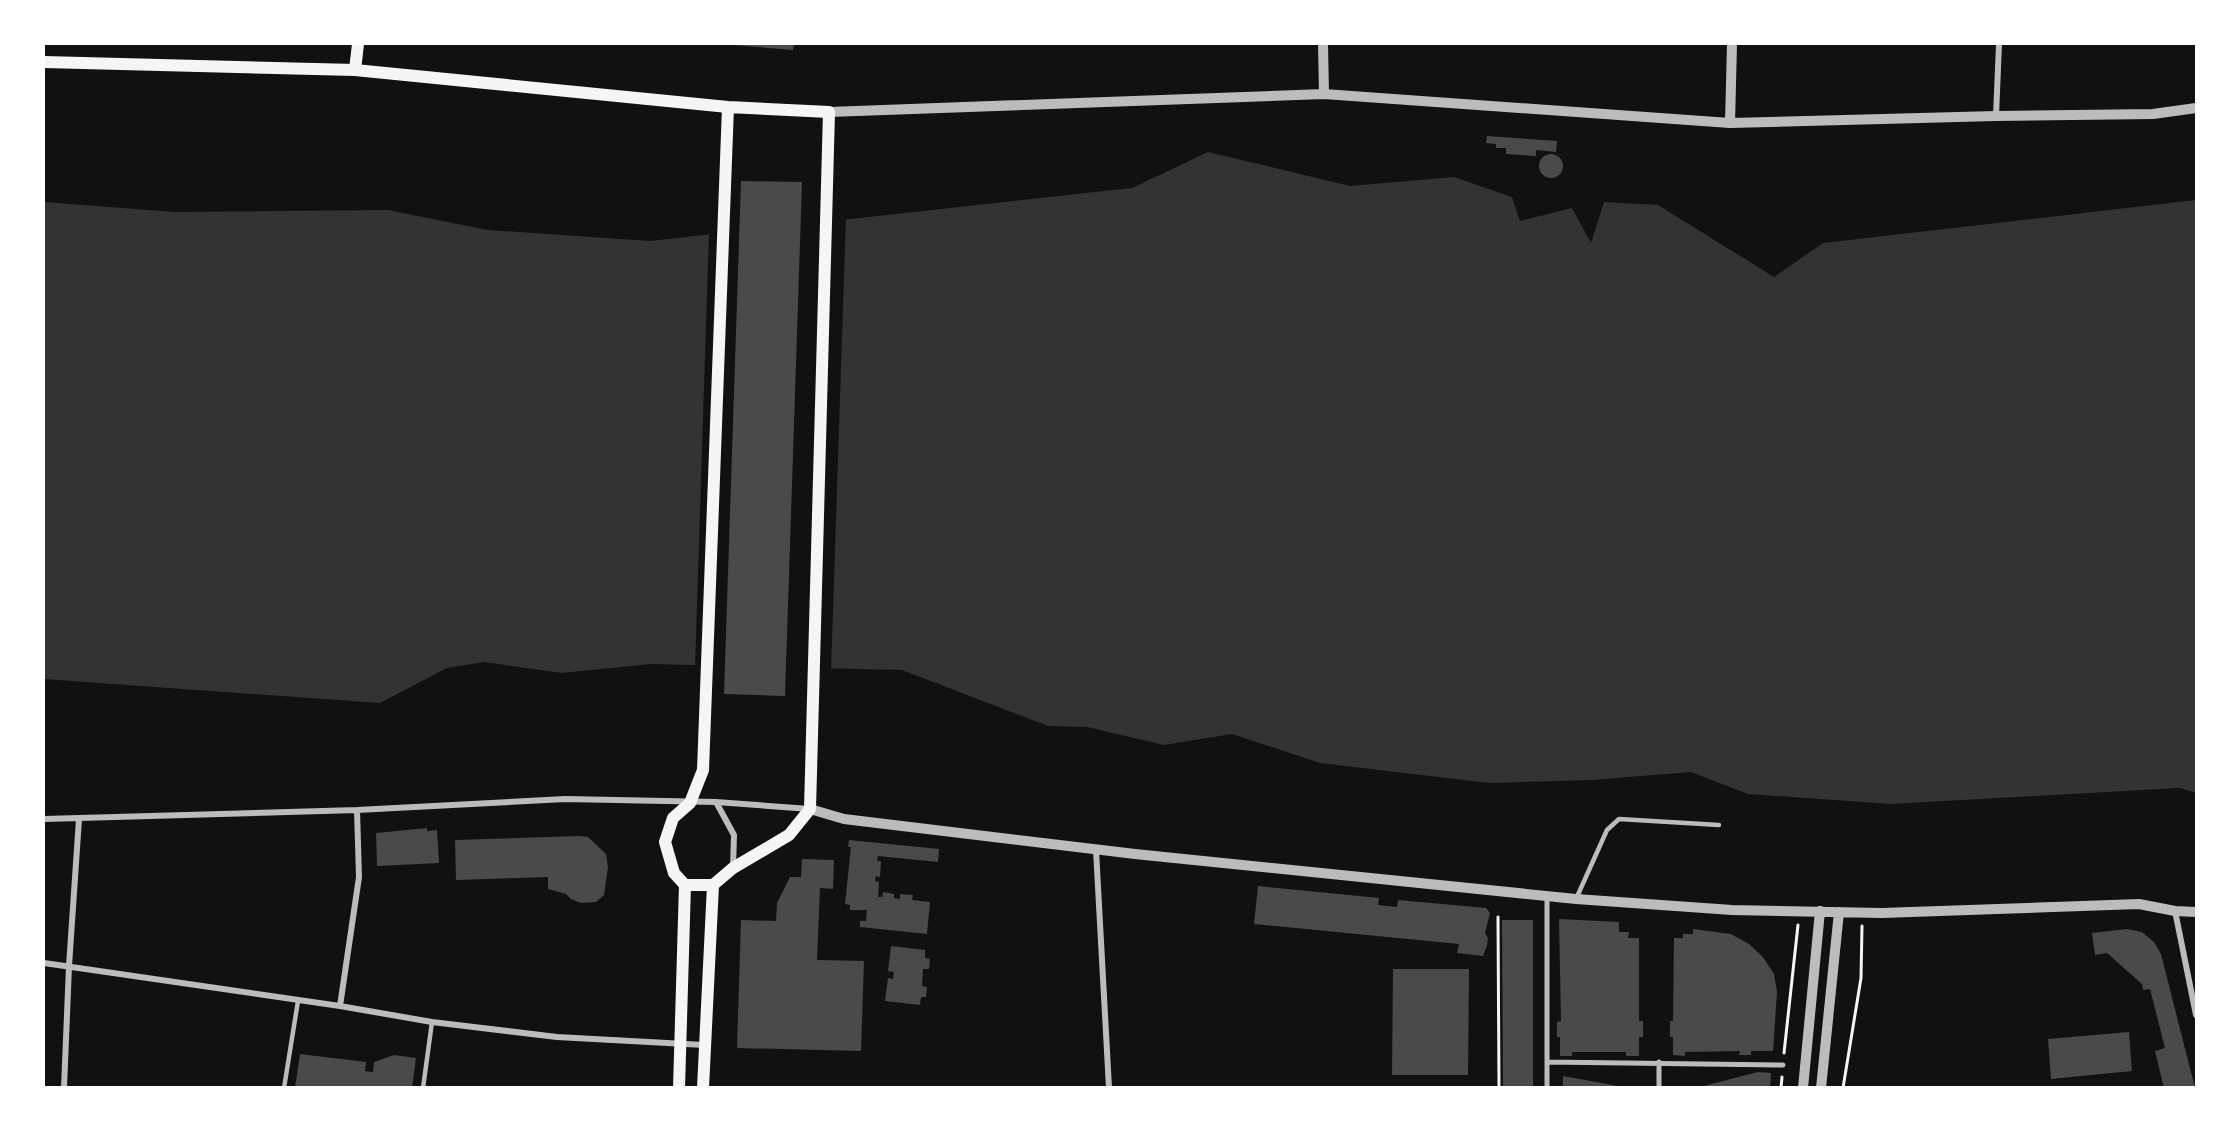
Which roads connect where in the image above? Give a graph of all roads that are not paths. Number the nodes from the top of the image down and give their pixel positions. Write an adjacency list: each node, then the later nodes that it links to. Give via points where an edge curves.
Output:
1 (358, 44): 6 (main road)
2 (1323, 44): 7 (street)
3 (1731, 44): 12 (street)
4 (1999, 44): 11 (street)
5 (44, 62): 6 (main road)
6 (355, 70): 8 (main road)
7 (1324, 94): 10 (street); 12 (street)
8 (728, 107): 10 (main road); 14 (main road, via 703,770)
9 (2196, 108): 11 (street, via 2153,114)
10 (829, 112): 15 (main road)
11 (1996, 116): 12 (street)
12 (1730, 123)
13 (716, 802): 14 (street); 15 (street); 21 (street, via 734,835)
14 (690, 803): 16 (street, via 565,799); 22 (main road, via 673,819 665,842 674,873)
15 (810, 809): 20 (street, via 844,819); 21 (main road, via 789,835)
16 (357, 810): 18 (street); 33 (street, via 359,877)
17 (44, 819): 18 (street)
18 (79, 819): 31 (street)
19 (1719, 825): 25 (lane, via 1619,819 1607,830)
20 (1096, 850): 24 (street); 46 (street)
21 (733, 868): 23 (main road)
22 (685, 885): 23 (main road); 36 (main road)
23 (713, 885): 37 (main road)
24 (1547, 895): 25 (street); 38 (street)
25 (1576, 899): 27 (street)
26 (2175, 911): 28 (street, via 2139,904); 29 (street); 34 (street)
27 (1820, 912): 28 (street); 49 (street)
28 (1839, 912): 50 (street)
29 (2196, 912)
30 (44, 963): 31 (street)
31 (69, 966): 32 (street); 41 (street)
32 (298, 1001): 33 (street); 42 (lane)
33 (340, 1006): 35 (street)
34 (2196, 1015)
35 (432, 1022): 36 (street, via 557,1037); 43 (lane)
36 (680, 1044): 37 (street); 44 (main road)
37 (704, 1045): 45 (main road)
38 (1547, 1062): 39 (street); 47 (street)
39 (1659, 1062): 40 (street); 48 (street)
40 (1783, 1065)
41 (64, 1088)
42 (284, 1088)
43 (423, 1088)
44 (679, 1088)
45 (703, 1088)
46 (1109, 1088)
47 (1548, 1088)
48 (1659, 1088)
49 (1803, 1088)
50 (1821, 1088)

